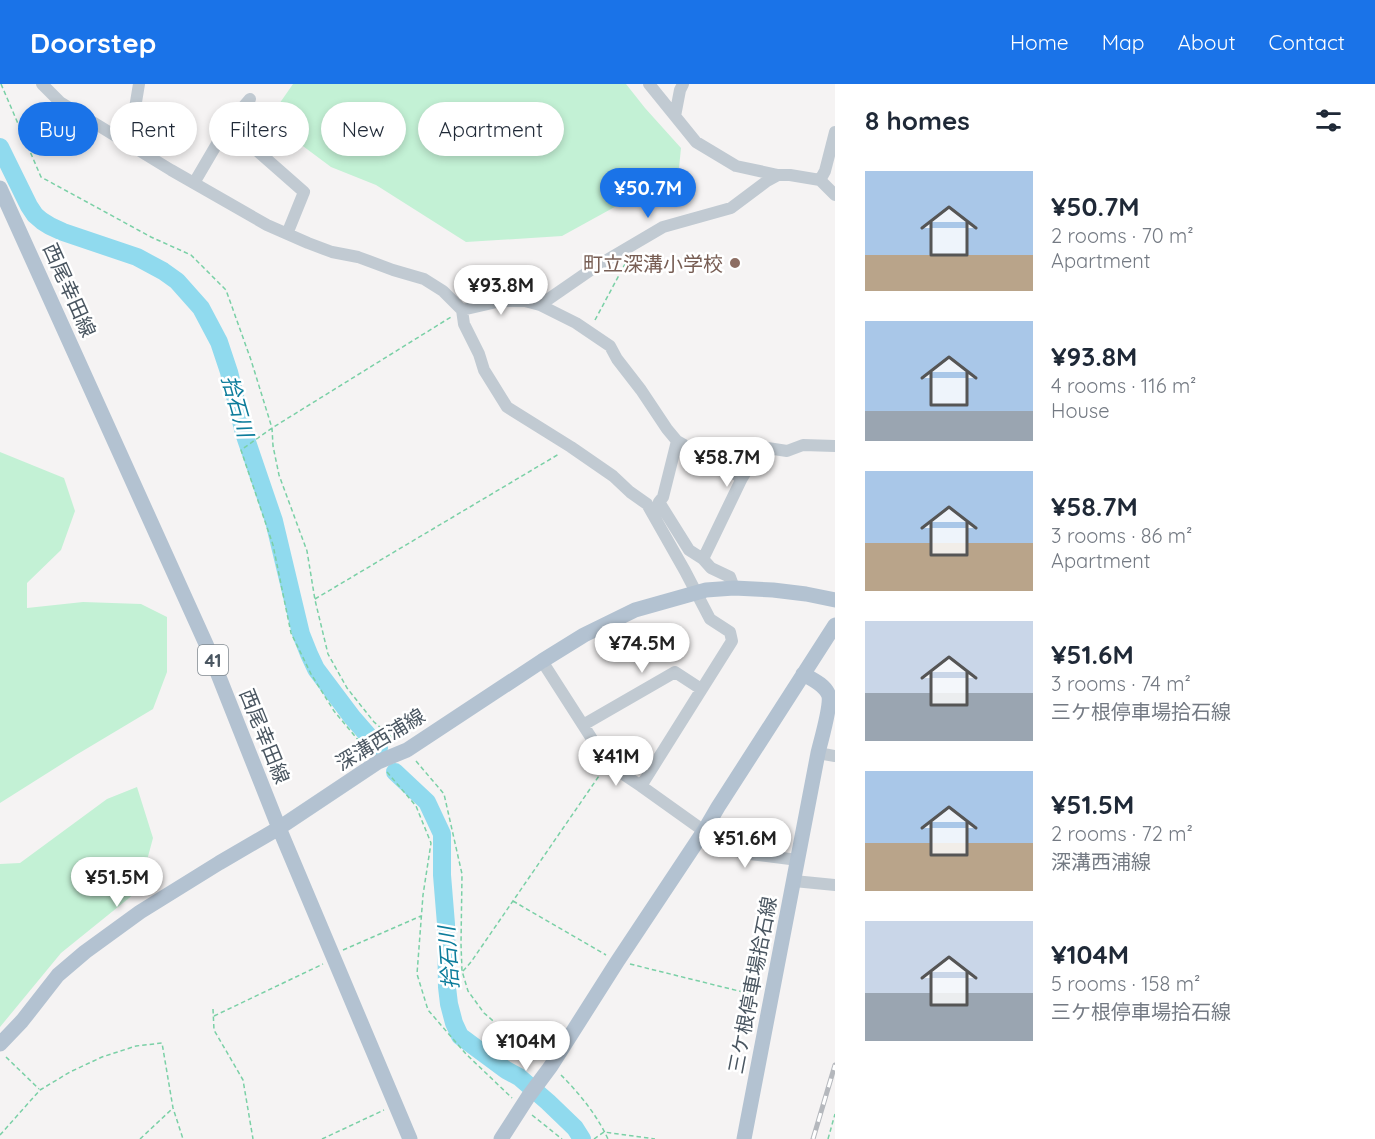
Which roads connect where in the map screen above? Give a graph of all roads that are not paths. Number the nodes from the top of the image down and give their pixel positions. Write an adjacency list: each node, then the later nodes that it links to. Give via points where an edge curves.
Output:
1 (42, 84): 9 (street, via 60,102)
2 (139, 84): 6 (street)
3 (649, 84): 8 (street)
4 (683, 84): 8 (street)
5 (250, 99): 7 (street)
6 (136, 102)
7 (247, 102)
8 (675, 116): 14 (street, via 696,142 736,166)
9 (110, 132)
10 (835, 132): 15 (street)
11 (149, 156): 16 (street)
12 (210, 156): 16 (street)
13 (263, 156): 19 (street, via 304,192)
14 (778, 175): 15 (street); 20 (street, via 731,208 663,227)
15 (820, 180): 18 (street)
16 (194, 183): 19 (street)
17 (0, 188): 38 (main road, 西尾幸田線 / 41, via 206,644)
18 (835, 195)
19 (287, 234): 21 (street, via 332,252 424,279)
20 (540, 305): 21 (street, via 501,301); 22 (street, via 609,346)
21 (462, 310): 25 (street, via 484,370 507,407 613,476 630,492)
22 (676, 441): 24 (street); 25 (street, via 663,497)
23 (835, 446): 24 (street, via 803,445 787,451 760,447)
24 (742, 478): 26 (street)
25 (653, 503): 26 (street, via 689,550); 28 (street)
26 (703, 559): 27 (street, via 711,568 730,577)
27 (734, 588): 28 (main road, 深溝西浦線); 29 (main road, 深溝西浦線)
28 (696, 592): 31 (main road, 深溝西浦線, via 635,610); 33 (street, via 710,619 730,632 732,641)
29 (835, 600)
30 (835, 625): 32 (main road)
31 (542, 661): 34 (street); 38 (main road, 深溝西浦線)
32 (803, 674): 35 (main road, 三ケ根停車場拾石線, via 829,696); 39 (main road)
33 (701, 689): 34 (street, via 675,672); 37 (street)
34 (583, 725): 37 (street, via 608,764)
35 (818, 753): 36 (street); 40 (main road, 三ケ根停車場拾石線)
36 (835, 756)
37 (640, 786): 39 (street)
38 (279, 828): 43 (main road, 深溝西浦線, via 140,912 85,952 58,975); 44 (main road, 西尾幸田線 / 41)
39 (704, 831): 40 (street, via 742,853); 45 (main road)
40 (798, 860): 41 (main road, 三ケ根停車場拾石線)
41 (794, 881): 42 (street); 46 (main road, 三ケ根停車場拾石線)
42 (835, 885)
43 (0, 1044)
44 (410, 1139)
45 (501, 1139)
46 (744, 1139)

